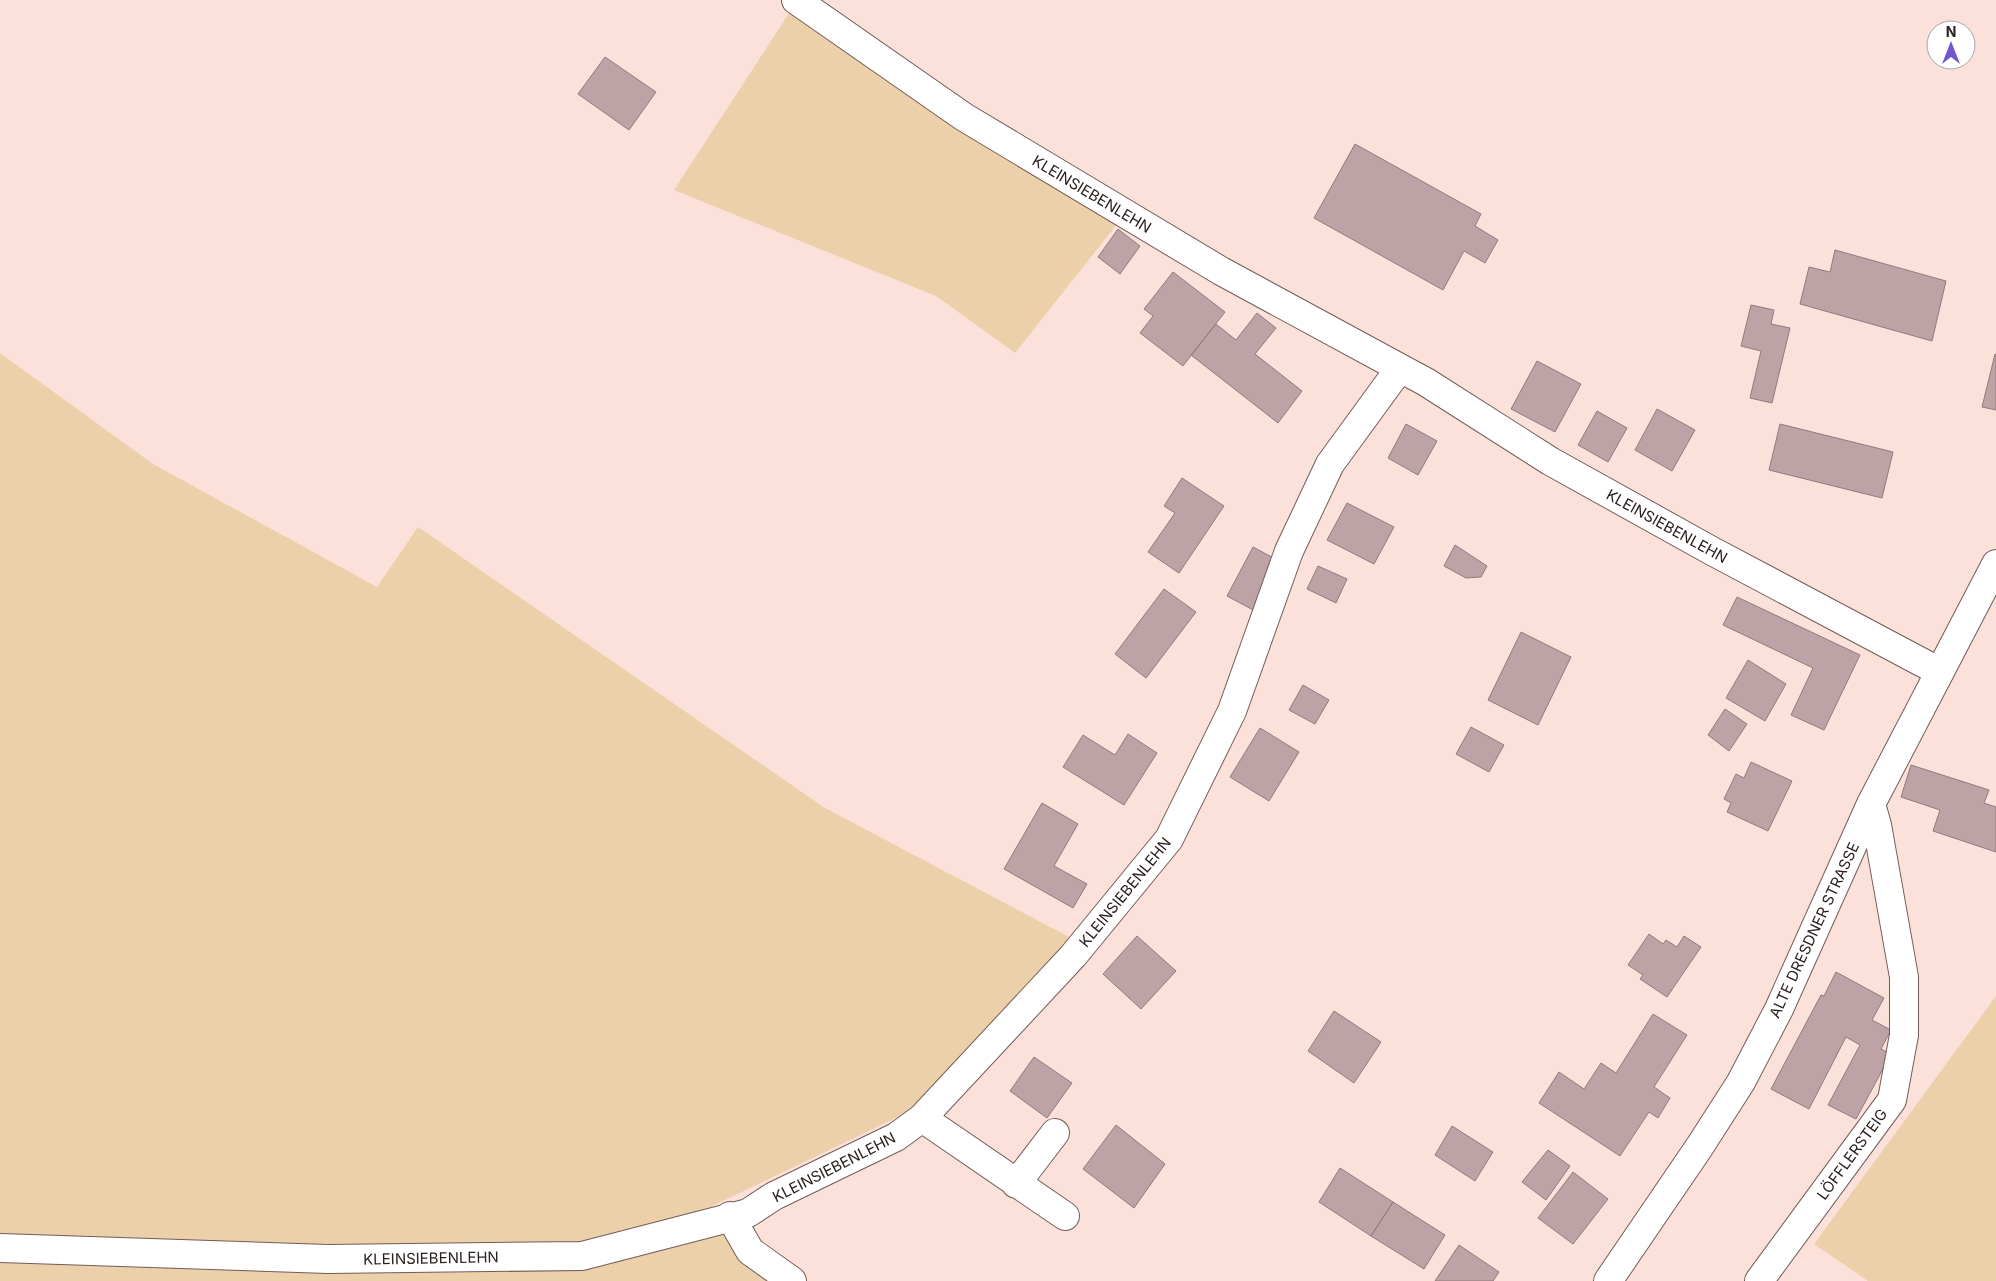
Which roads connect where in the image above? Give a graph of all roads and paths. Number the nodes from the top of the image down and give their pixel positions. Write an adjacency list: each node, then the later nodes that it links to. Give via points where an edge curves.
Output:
1 (796, 0): 2 (street, KLEINSIEBENLEHN, via 964,117 1221,271)
2 (1400, 368): 4 (street, KLEINSIEBENLEHN, via 1550,462); 6 (street, KLEINSIEBENLEHN, via 1330,464 1289,551 1232,711 1169,840 1074,956)
3 (1996, 564): 4 (street, ALTE DRESDNER STRASSE)
4 (1940, 672): 5 (street, ALTE DRESDNER STRASSE)
5 (1871, 804): 13 (street, ALTE DRESDNER STRASSE, via 1779,1009 1740,1082); 14 (street, LÖFFLERSTEIG, via 1904,977 1904,1036 1892,1100)
6 (922, 1118): 8 (street); 9 (street, KLEINSIEBENLEHN, via 896,1137 774,1196 748,1213)
7 (1055, 1133): 8 (street)
8 (1016, 1184): 10 (street)
9 (730, 1216): 11 (street, KLEINSIEBENLEHN, via 582,1256 328,1259); 12 (street, via 750,1251)
10 (1065, 1216)
11 (0, 1248)
12 (792, 1281)
13 (1608, 1281)
14 (1759, 1281)

